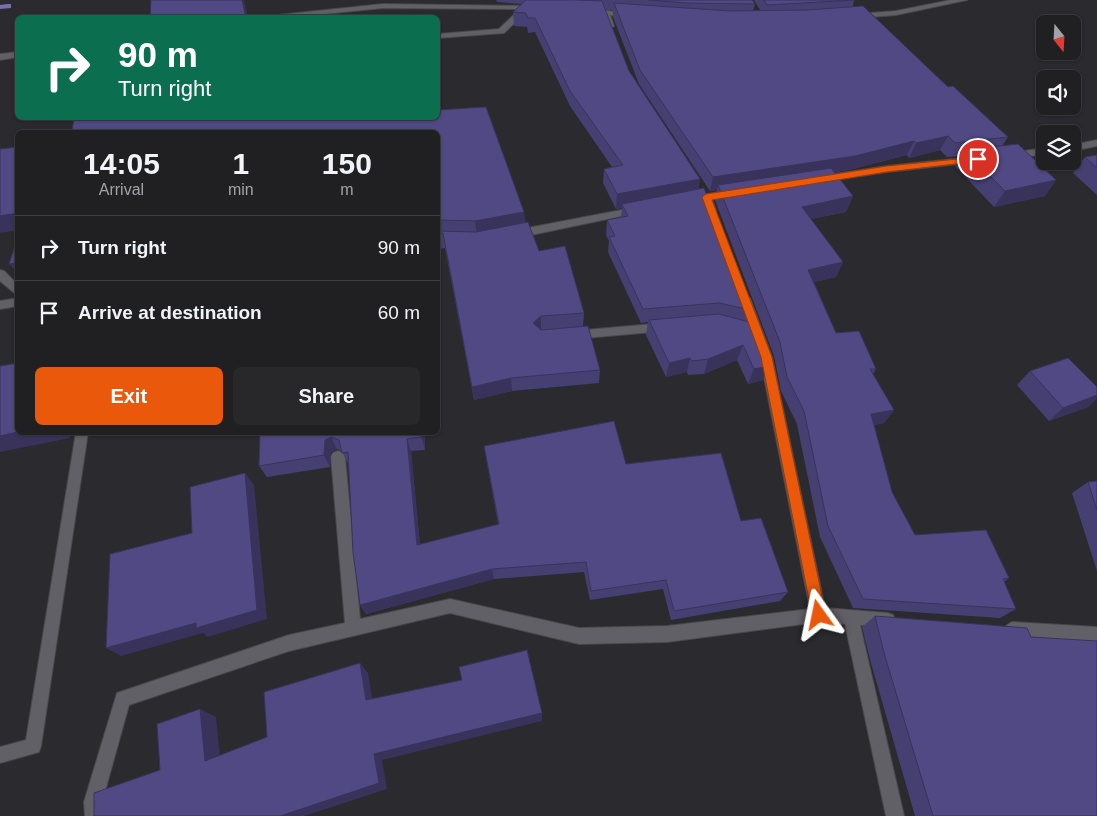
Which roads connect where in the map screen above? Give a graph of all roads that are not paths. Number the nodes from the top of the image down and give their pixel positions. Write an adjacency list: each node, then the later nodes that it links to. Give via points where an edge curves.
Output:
1 (918, 0): 3 (street)
2 (963, 0): 3 (street)
3 (926, 6): 8 (street, via 896,13)
4 (527, 7): 5 (street); 6 (street, via 383,6); 10 (street, via 502,31)
5 (546, 9)
6 (286, 15)
7 (638, 17): 9 (street, via 601,10)
8 (846, 17)
9 (612, 31)
10 (440, 36)
11 (15, 54): 12 (street)
12 (0, 57)
13 (1097, 143): 14 (street)
14 (1081, 146)
15 (1036, 152): 16 (street)
16 (1004, 156)
17 (984, 159): 18 (street)
18 (811, 181)
19 (744, 191): 21 (street, via 701,195)
20 (651, 207): 22 (street)
21 (716, 225)
22 (505, 236)
23 (0, 274): 25 (street)
24 (740, 288): 30 (street)
25 (15, 289)
26 (15, 302): 27 (street)
27 (0, 305)
28 (676, 326): 31 (street)
29 (740, 330): 30 (street)
30 (758, 334): 34 (street, via 766,357)
31 (561, 336)
32 (82, 435): 40 (street, via 33,746)
33 (338, 457): 37 (street)
34 (819, 615): 35 (street); 37 (street, via 666,634 579,636 450,606)
35 (851, 618): 36 (street); 42 (street)
36 (900, 621)
37 (353, 628): 41 (street, via 289,643 123,699 93,802)
38 (1000, 629): 39 (street)
39 (1097, 635)
40 (0, 755)
41 (94, 816)
42 (896, 816)

